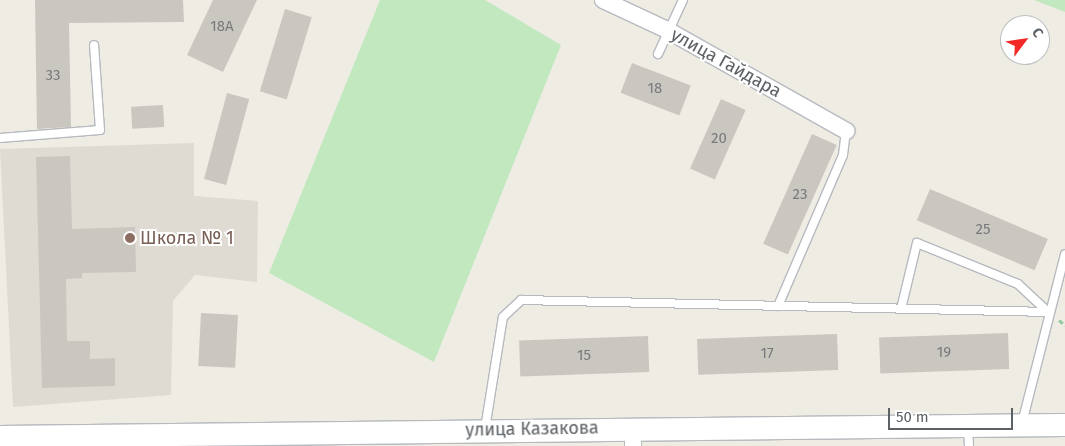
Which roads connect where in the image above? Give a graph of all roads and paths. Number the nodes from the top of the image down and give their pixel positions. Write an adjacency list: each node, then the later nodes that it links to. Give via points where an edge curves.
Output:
1 (603, 0): 3 (street, улица Гайдара)
2 (683, 0): 3 (lane)
3 (667, 30): 5 (lane); 6 (street, улица Гайдара)
4 (94, 45): 7 (lane, via 100,130)
5 (658, 54)
6 (846, 131): 9 (lane, via 843,155)
7 (0, 138)
8 (1065, 254): 11 (lane)
9 (778, 306): 10 (lane); 14 (lane, via 521,300 503,317)
10 (900, 308): 11 (lane); 11 (lane, via 917,243 1018,284)
11 (1048, 312): 12 (lane)
12 (1022, 425): 13 (main road, улица Казакова); 15 (main road, улица Казакова)
13 (1065, 425)
14 (485, 430): 17 (main road, улица Казакова); 18 (main road, улица Казакова)
15 (968, 436): 17 (main road, улица Казакова)
16 (0, 437): 18 (main road, улица Казакова)
17 (633, 437)
18 (130, 441)

